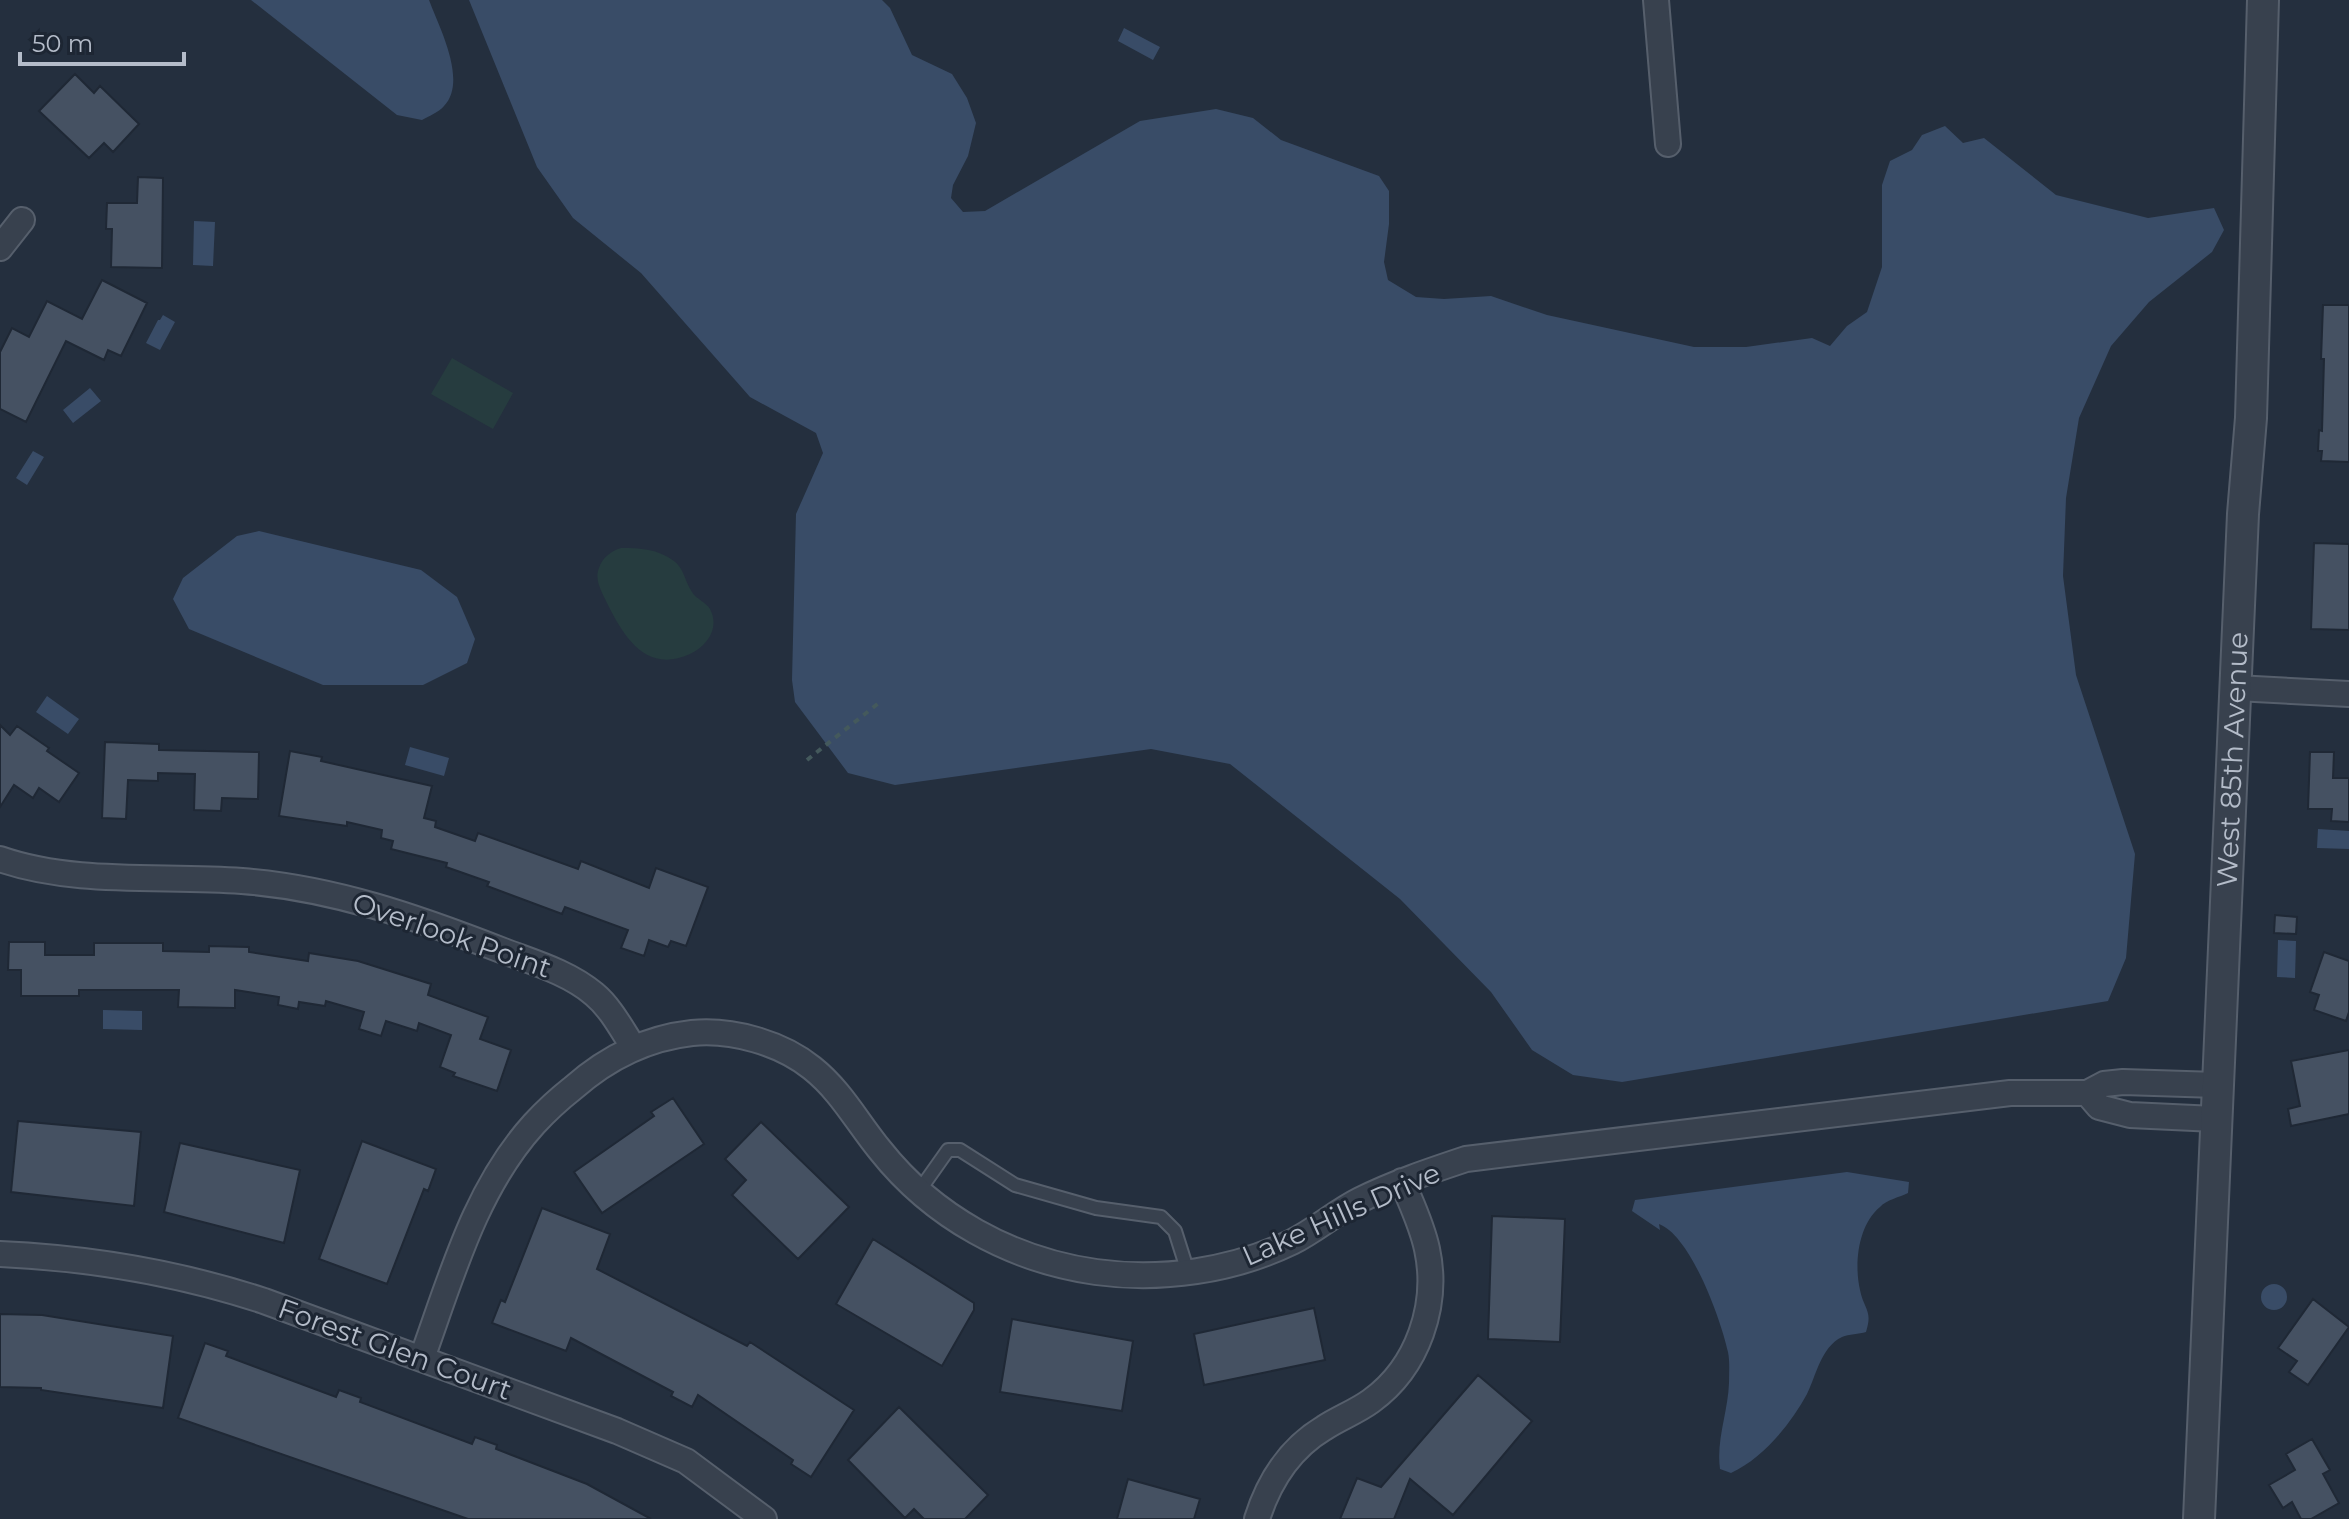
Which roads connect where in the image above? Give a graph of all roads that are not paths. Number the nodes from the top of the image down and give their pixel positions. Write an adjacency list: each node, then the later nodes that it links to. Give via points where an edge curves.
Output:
1 (1656, 0): 3 (street)
2 (2263, 0): 6 (street, West 85th Avenue)
3 (1668, 144)
4 (22, 220): 5 (street)
5 (0, 248)
6 (2236, 688): 7 (street); 10 (street, West 85th Avenue)
7 (2349, 694)
8 (0, 859): 9 (street, Overlook Point, via 59,873 282,886 391,910 578,982 596,995)
9 (634, 1048): 14 (street, Lake Hills Drive, via 676,1035 721,1033 789,1054 828,1081 878,1148); 17 (street, Lake Hills Drive, via 579,1083 518,1144 471,1225)
10 (2217, 1085): 11 (street, Lake Hills Drive, via 2123,1082); 12 (street, West 85th Avenue)
11 (2087, 1093): 12 (street, via 2099,1107 2130,1115); 13 (street, Lake Hills Drive, via 2010,1093 1501,1154 1466,1159)
12 (2215, 1119): 20 (street, West 85th Avenue)
13 (1402, 1181): 16 (street, Lake Hills Drive, via 1275,1249); 19 (street, via 1420,1223 1431,1271 1420,1338 1386,1389 1289,1456)
14 (919, 1191): 16 (street, Lake Hills Drive, via 950,1216 1022,1254 1096,1272); 16 (lane, via 948,1150 960,1150 1015,1185 1096,1208 1161,1217 1175,1231)
15 (0, 1254): 17 (street, Forest Glen Court, via 88,1261 214,1286)
16 (1188, 1272)
17 (422, 1358): 18 (street, Forest Glen Court, via 664,1450 703,1472)
18 (764, 1519)
19 (1257, 1519)
20 (2199, 1519)

